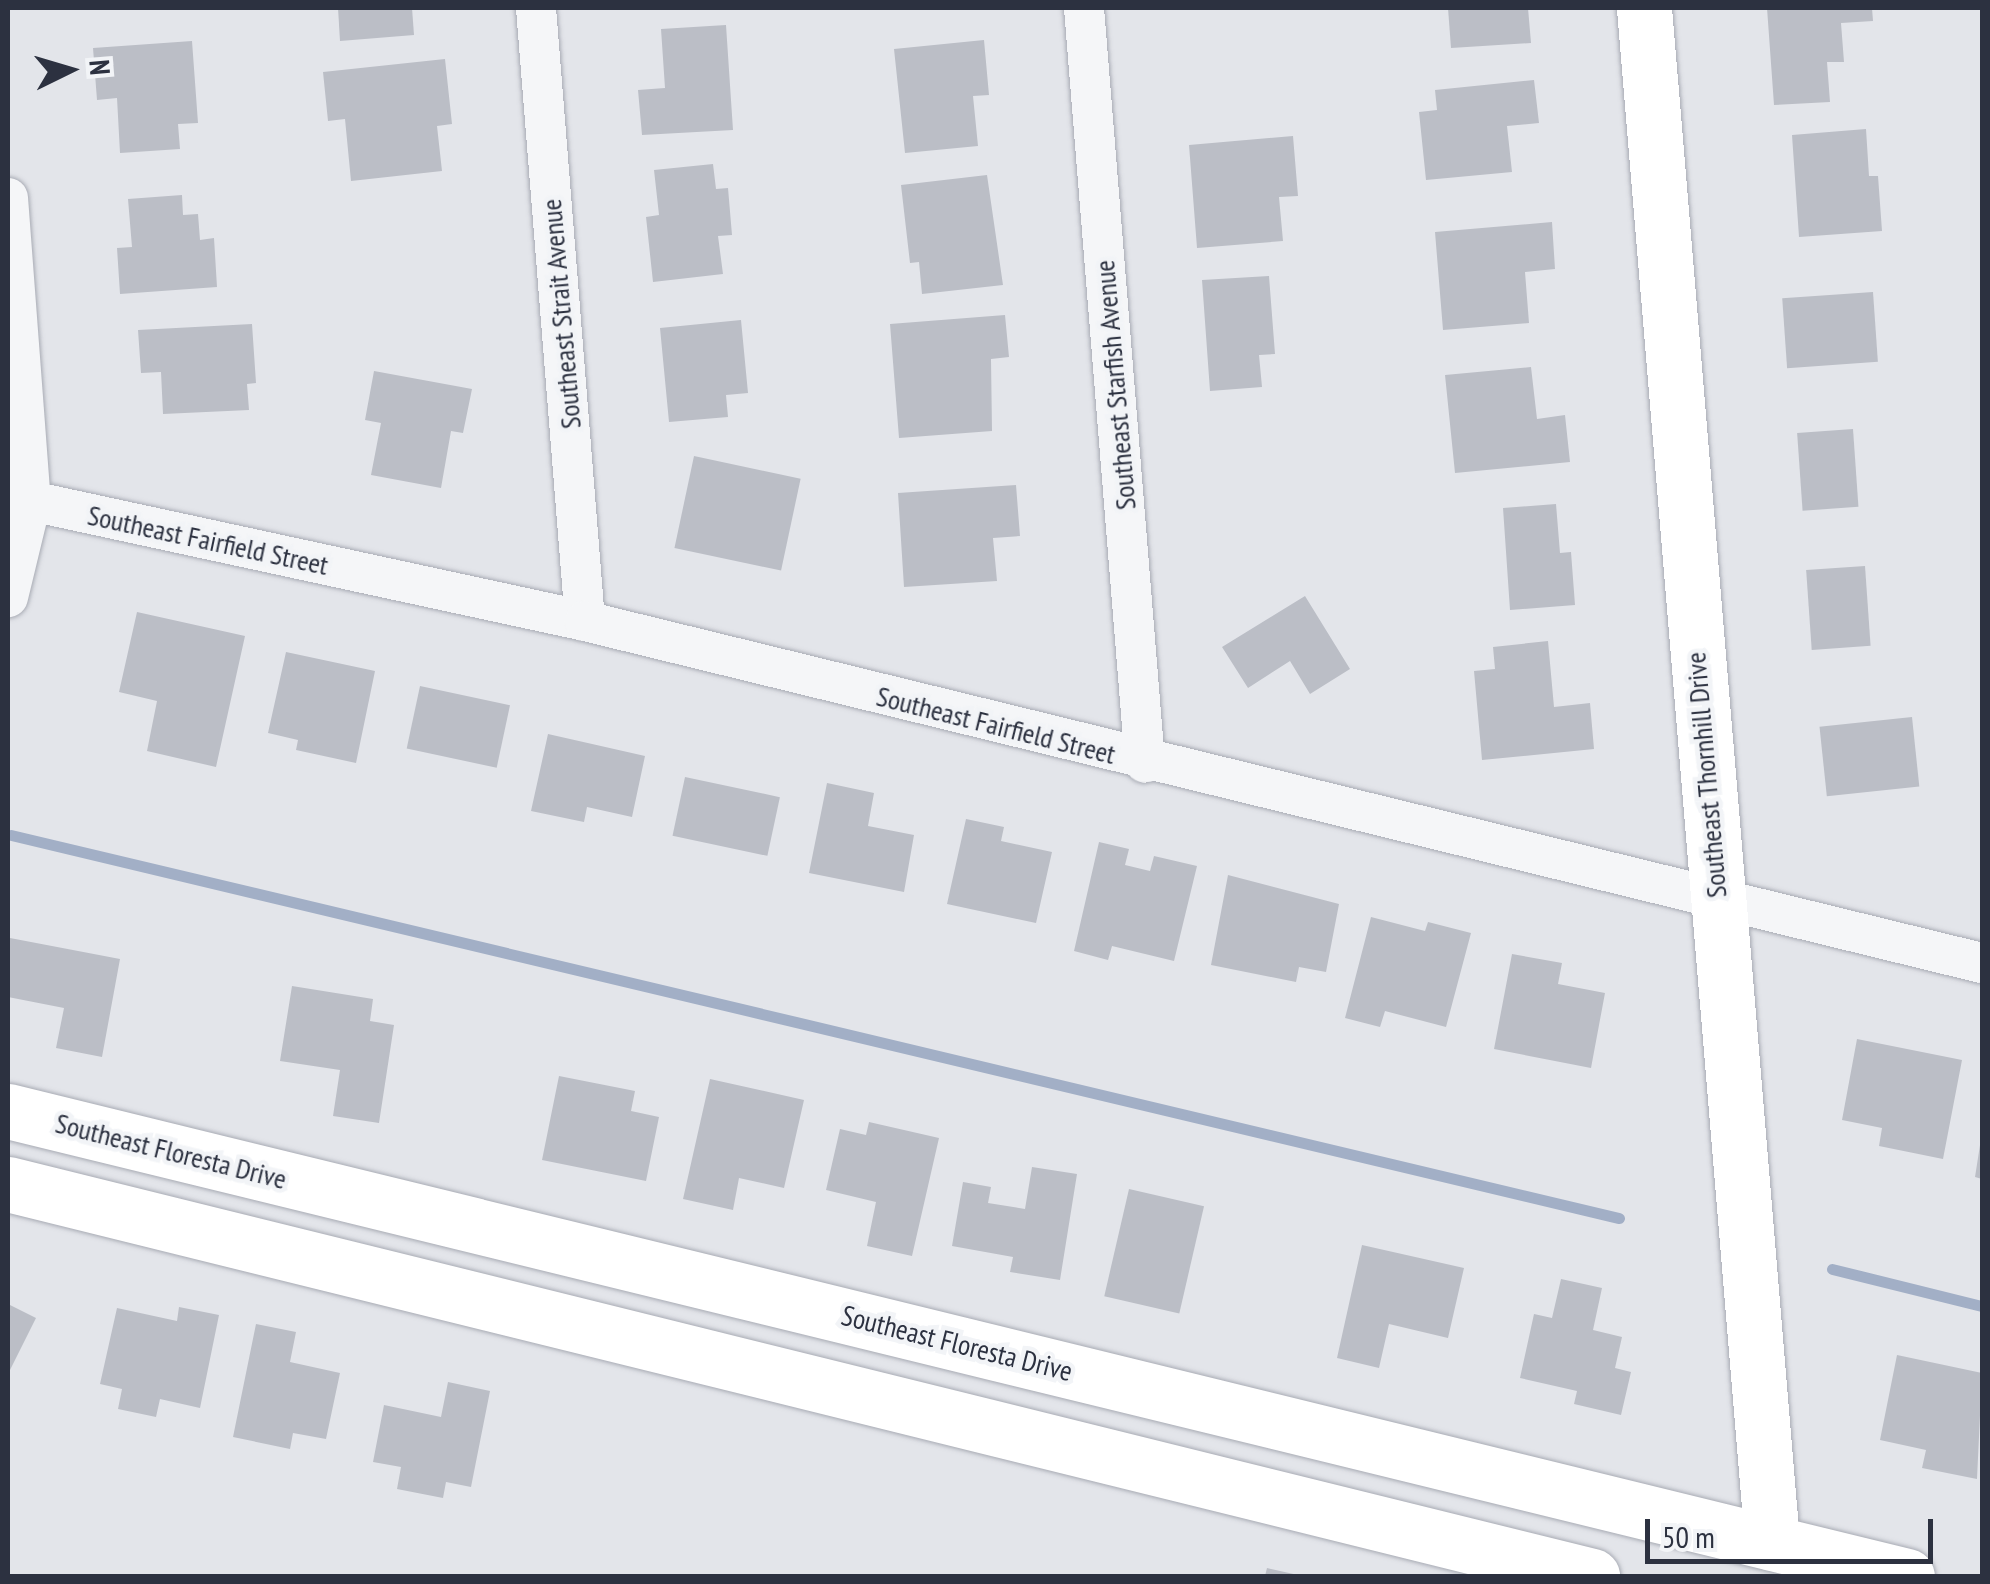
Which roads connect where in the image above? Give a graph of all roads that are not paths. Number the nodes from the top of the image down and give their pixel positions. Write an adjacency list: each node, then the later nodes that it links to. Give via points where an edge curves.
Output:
1 (536, 8): 7 (street, Southeast Strait Avenue)
2 (1084, 8): 8 (street, Southeast Starfish Avenue)
3 (1644, 8): 9 (street, Southeast Thornhill Drive)
4 (8, 198): 5 (street)
5 (19, 499): 6 (street); 7 (street, Southeast Fairfield Street)
6 (8, 597)
7 (585, 620): 8 (street, Southeast Fairfield Street)
8 (1146, 763): 9 (street, Southeast Fairfield Street)
9 (1716, 900): 10 (street, Southeast Fairfield Street); 13 (street, Southeast Thornhill Drive)
10 (1982, 963)
11 (8, 1111): 13 (street, Southeast Floresta Drive)
12 (8, 1184): 14 (street)
13 (1772, 1560): 15 (street, Southeast Floresta Drive)
14 (1592, 1576)
15 (1907, 1576)

